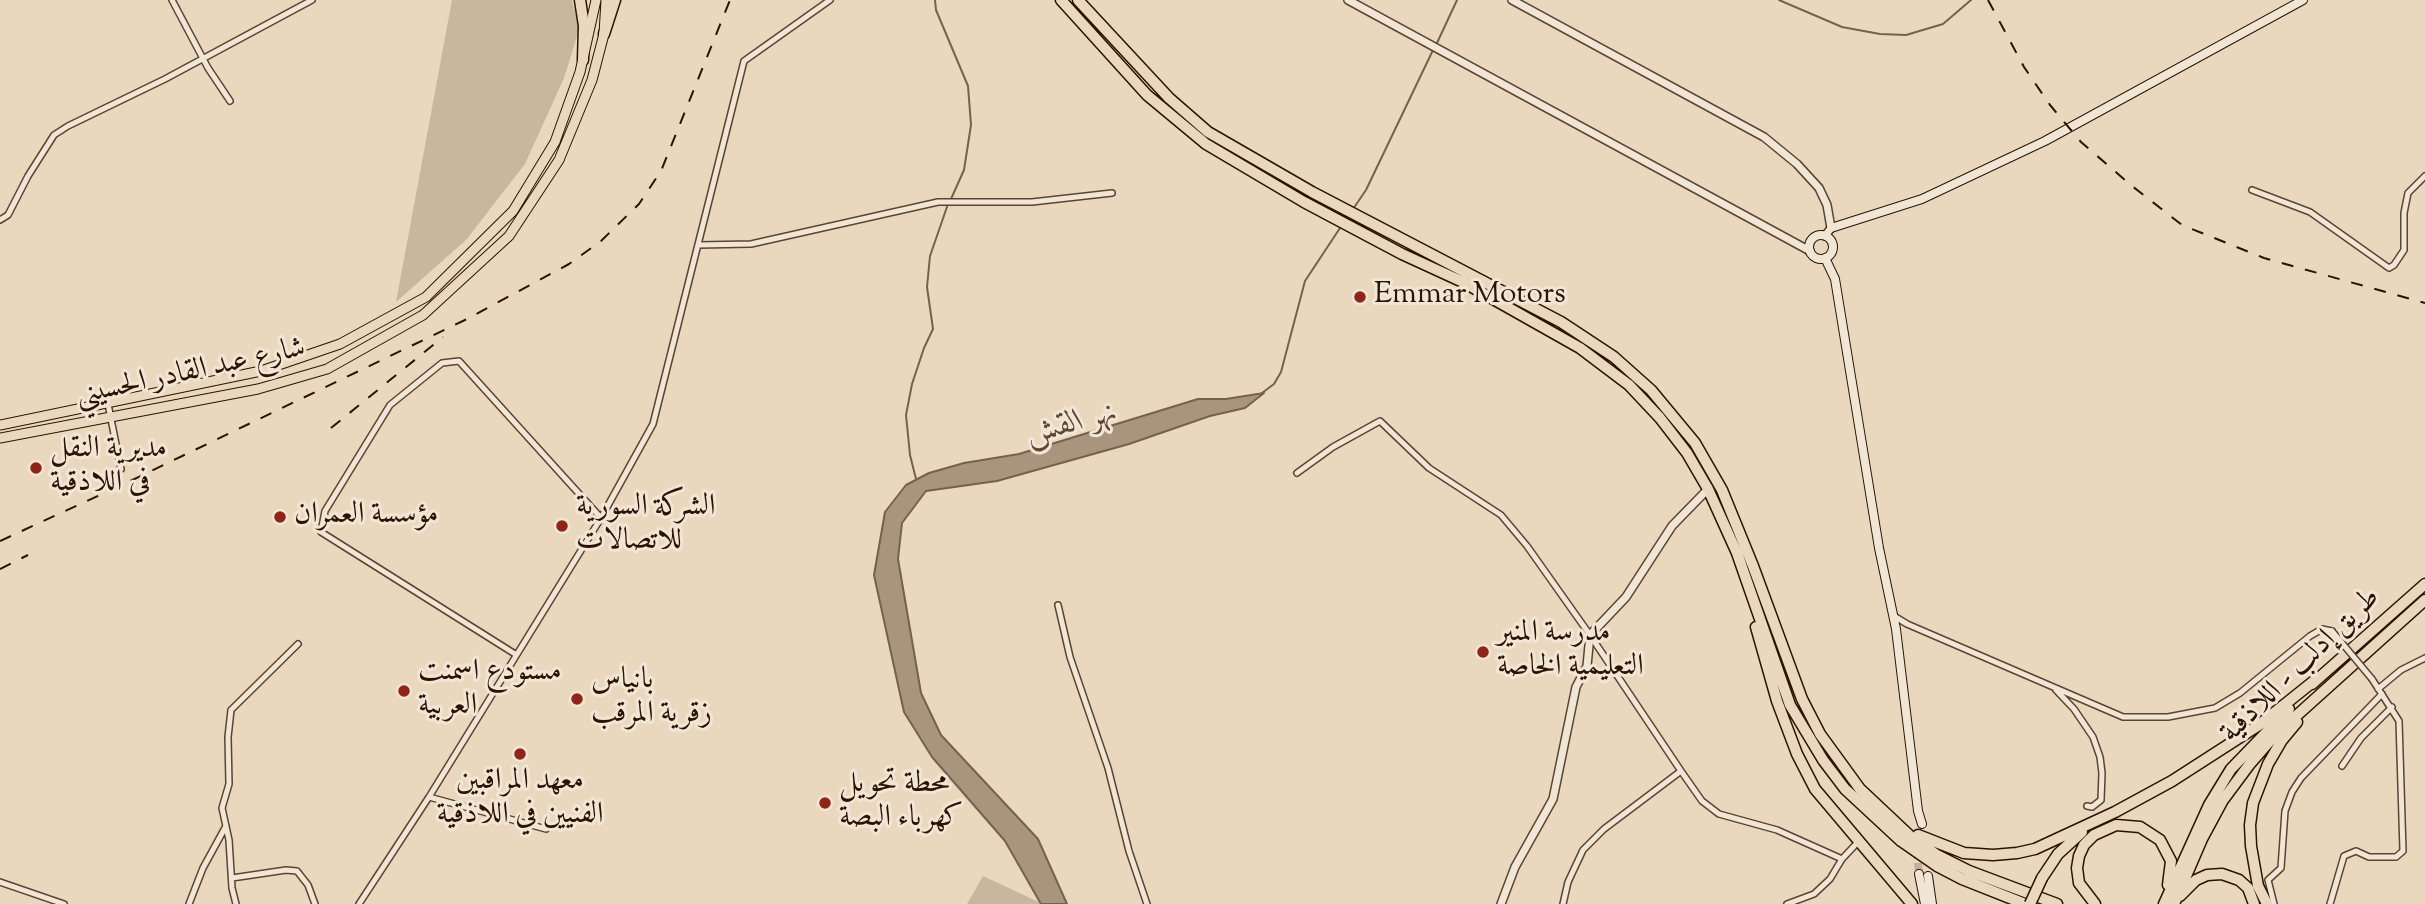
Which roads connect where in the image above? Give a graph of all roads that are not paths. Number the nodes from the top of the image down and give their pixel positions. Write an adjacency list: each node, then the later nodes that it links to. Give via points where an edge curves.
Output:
1 (172, 0): 14 (street)
2 (313, 0): 14 (street)
3 (580, 0): 15 (highway)
4 (596, 0): 15 (main road, شارع عبد القادر الحسيني)
5 (606, 0): 13 (main road, شارع عبد القادر الحسيني)
6 (615, 0): 13 (highway)
7 (830, 0): 22 (street, via 744,61)
8 (1061, 0): 31 (highway, via 1147,95 1206,144 1304,202 1463,282 1590,355 1629,385 1660,418 1688,453)
9 (1078, 0): 54 (highway, via 1208,132 1312,192 1561,322 1614,357 1651,390 1695,443 1722,489 1802,699 1820,734 1860,789)
10 (1348, 0): 23 (street)
11 (1512, 0): 21 (street, via 1764,137 1819,188 1827,205)
12 (2303, 0): 21 (main road, via 2045,141 1922,200)
13 (604, 34): 26 (main road, شارع عبد القادر الحسيني, via 592,80 559,160 509,236 423,315 327,369 258,389)
14 (203, 57): 16 (street); 20 (street, via 54,135 8,215)
15 (583, 60): 25 (main road, شارع عبد القادر الحسيني, via 555,142 513,211 426,297 340,344 261,371)
16 (230, 101)
17 (2425, 176): 18 (street, via 2408,193 2404,250 2389,268 2310,212)
18 (2252, 190)
19 (1112, 193): 22 (street, via 1032,202 937,202 751,244)
20 (0, 220)
21 (1828, 232): 23 (main road, via 1814,237); 24 (main road, via 1833,249)
22 (698, 245): 32 (street, via 653,424)
23 (1810, 251): 24 (main road)
24 (1825, 258): 37 (main road, via 1835,279)
25 (108, 404): 26 (street); 27 (main road, شارع عبد القادر الحسيني)
26 (111, 418): 28 (main road, شارع عبد القادر الحسيني); 29 (street)
27 (0, 425)
28 (0, 438)
29 (121, 469)
30 (1297, 473): 38 (street, via 1380,421 1429,468 1501,515)
31 (1708, 489): 33 (highway); 38 (street, via 1672,526 1626,597)
32 (601, 518): 40 (street); 40 (street, via 459,361 442,363 390,405 325,511 321,532)
33 (1737, 553): 56 (highway, via 1777,701 1797,754 1815,789); 72 (highway, via 1790,705 1844,789 1901,841 1937,866)
34 (2425, 584): 42 (highway, طريق إدلب - اللاذقية)
35 (2425, 600): 44 (highway, طريق إدلب - اللاذقية)
36 (1058, 605): 65 (street)
37 (1894, 616): 43 (street); 52 (main road)
38 (1590, 635): 48 (street); 66 (street, via 1587,666 1576,687 1553,799 1515,867)
39 (298, 645): 53 (street, via 231,710 229,784 222,808)
40 (515, 654): 49 (street)
41 (2425, 658): 45 (street, via 2401,670)
42 (2314, 681): 51 (highway, via 2259,725); 75 (highway, طريق إدلب - اللاذقية, via 2231,769 2209,805)
43 (2053, 687): 45 (street, bridge, via 2123,717 2168,717 2215,708 2322,629 2332,631); 50 (street, via 2093,737 2100,757 2101,800)
44 (2325, 689): 76 (highway, طريق إدلب - اللاذقية, via 2275,735 2222,800); 78 (highway, via 2282,740 2253,803 2250,846 2258,886)
45 (2380, 692): 46 (street); 79 (street, via 2292,792 2285,811 2281,868 2268,880)
46 (2392, 707): 47 (street, via 2361,738); 80 (street, via 2399,721 2403,851 2396,858 2369,858 2356,851 2344,856)
47 (2342, 766)
48 (1681, 771): 57 (street, via 1702,801 1719,814 1777,830); 67 (street, via 1583,850)
49 (429, 797): 55 (street); 64 (street)
50 (2087, 806)
51 (2115, 813): 54 (highway, via 2035,849 1993,855 1964,853); 72 (highway, bridge, via 2071,841)
52 (1919, 824)
53 (226, 826): 58 (street); 61 (street)
54 (1900, 826): 73 (highway, via 1937,855 1969,871)
55 (546, 829)
56 (1859, 841): 57 (street); 69 (highway)
57 (1842, 859): 68 (street, via 1814,894)
58 (232, 878): 62 (street); 63 (street, via 297,871)
59 (0, 882): 60 (street)
60 (64, 904)
61 (188, 904)
62 (236, 904)
63 (315, 904)
64 (359, 904)
65 (1147, 904)
66 (1501, 904)
67 (1563, 904)
68 (1787, 904)
69 (1912, 904)
70 (1925, 904): 71 (main road, via 1923,875)
71 (1932, 904)
72 (2028, 904)
73 (2057, 904)
74 (2095, 904): 75 (highway, via 2079,883 2079,856 2094,835 2116,825 2151,832 2166,850 2171,871)
75 (2164, 904)
76 (2174, 904): 77 (highway, via 2196,880 2222,874 2248,888)
77 (2255, 904)
78 (2267, 904)
79 (2274, 904)
80 (2330, 904)

